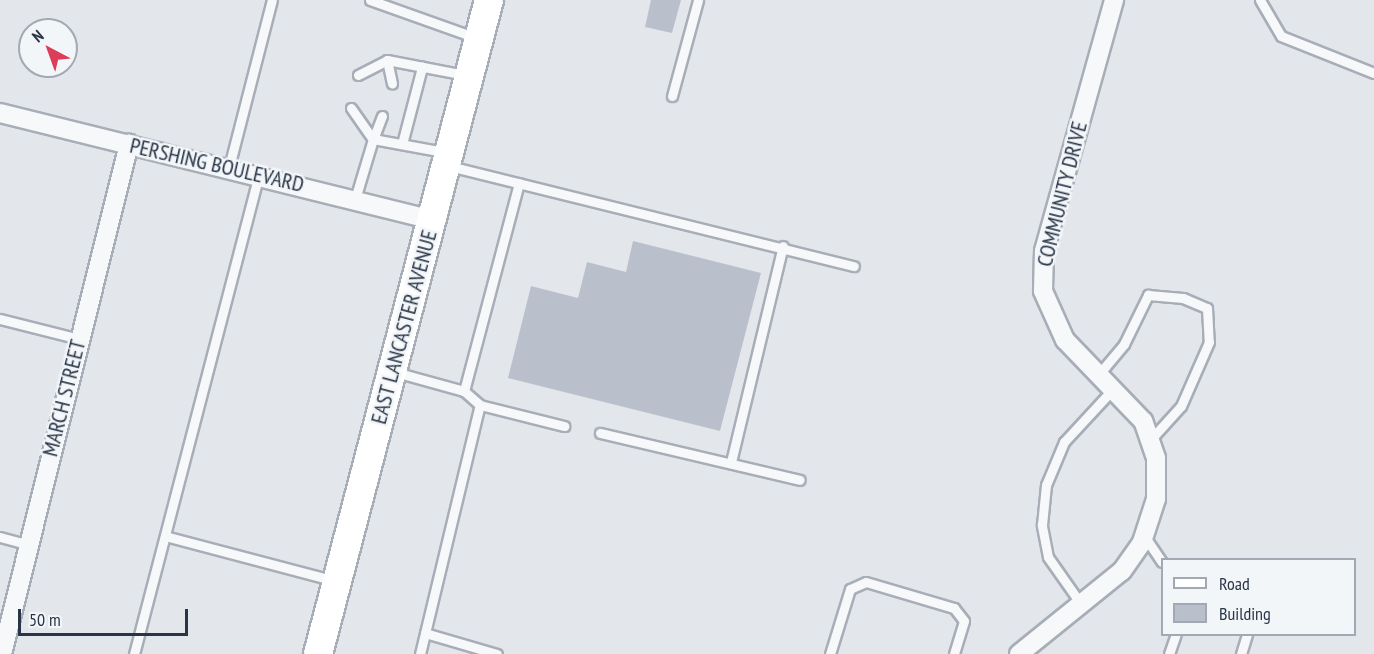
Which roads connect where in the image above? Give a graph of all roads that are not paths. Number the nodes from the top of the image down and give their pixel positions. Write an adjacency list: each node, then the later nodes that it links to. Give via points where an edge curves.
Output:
1 (272, 0): 22 (lane)
2 (370, 0): 7 (lane)
3 (489, 0): 7 (main road, EAST LANCASTER AVENUE)
4 (698, 0): 14 (lane)
5 (1114, 0): 32 (street, COMMUNITY DRIVE, via 1041,275 1055,326)
6 (1260, 0): 10 (lane, via 1281,36)
7 (479, 39): 12 (main road, EAST LANCASTER AVENUE)
8 (387, 60): 9 (lane); 11 (lane); 13 (lane)
9 (422, 67): 12 (lane); 20 (lane)
10 (1374, 73)
11 (358, 75)
12 (469, 76): 21 (main road, EAST LANCASTER AVENUE)
13 (392, 83)
14 (672, 96)
15 (351, 108): 18 (lane)
16 (0, 113): 19 (street, PERSHING BOULEVARD)
17 (382, 116): 18 (lane)
18 (373, 139): 20 (lane); 25 (lane)
19 (129, 144): 22 (street, PERSHING BOULEVARD); 30 (street, MARCH STREET)
20 (402, 144): 21 (lane)
21 (448, 159): 24 (lane); 26 (main road, EAST LANCASTER AVENUE)
22 (229, 167): 23 (street, PERSHING BOULEVARD)
23 (259, 174): 25 (street, PERSHING BOULEVARD); 41 (lane)
24 (519, 183): 27 (lane); 34 (lane)
25 (355, 199): 26 (street, PERSHING BOULEVARD)
26 (432, 220): 31 (main road, EAST LANCASTER AVENUE)
27 (783, 246): 28 (lane); 39 (lane)
28 (854, 266)
29 (0, 319): 30 (lane)
30 (79, 339): 44 (street, MARCH STREET)
31 (393, 371): 34 (lane); 46 (main road, EAST LANCASTER AVENUE)
32 (1099, 374): 33 (street, COMMUNITY DRIVE); 38 (lane, via 1124,344 1148,295 1183,298 1207,308 1209,342 1180,406)
33 (1113, 388): 38 (street, COMMUNITY DRIVE, via 1132,406); 47 (lane, via 1064,442 1046,486 1042,525 1048,557)
34 (465, 391): 35 (lane)
35 (480, 405): 36 (lane); 48 (lane)
36 (564, 426)
37 (600, 433): 39 (lane)
38 (1152, 438): 42 (street, COMMUNITY DRIVE, via 1158,479)
39 (731, 462): 40 (lane)
40 (800, 480)
41 (165, 536): 46 (lane); 52 (lane)
42 (1144, 536): 45 (lane); 47 (street, COMMUNITY DRIVE, via 1122,571)
43 (0, 537): 44 (lane)
44 (27, 544): 51 (street, MARCH STREET)
45 (1161, 561)
46 (337, 582): 53 (main road, EAST LANCASTER AVENUE)
47 (1081, 604): 58 (street, COMMUNITY DRIVE)
48 (425, 633): 54 (lane); 55 (lane)
49 (1175, 636): 59 (lane)
50 (1246, 636): 60 (lane)
51 (2, 654)
52 (134, 654)
53 (318, 654)
54 (420, 654)
55 (497, 654)
56 (830, 654): 57 (lane, via 850,589 866,582 954,608 964,621)
57 (954, 654)
58 (1020, 654)
59 (1169, 654)
60 (1241, 654)

